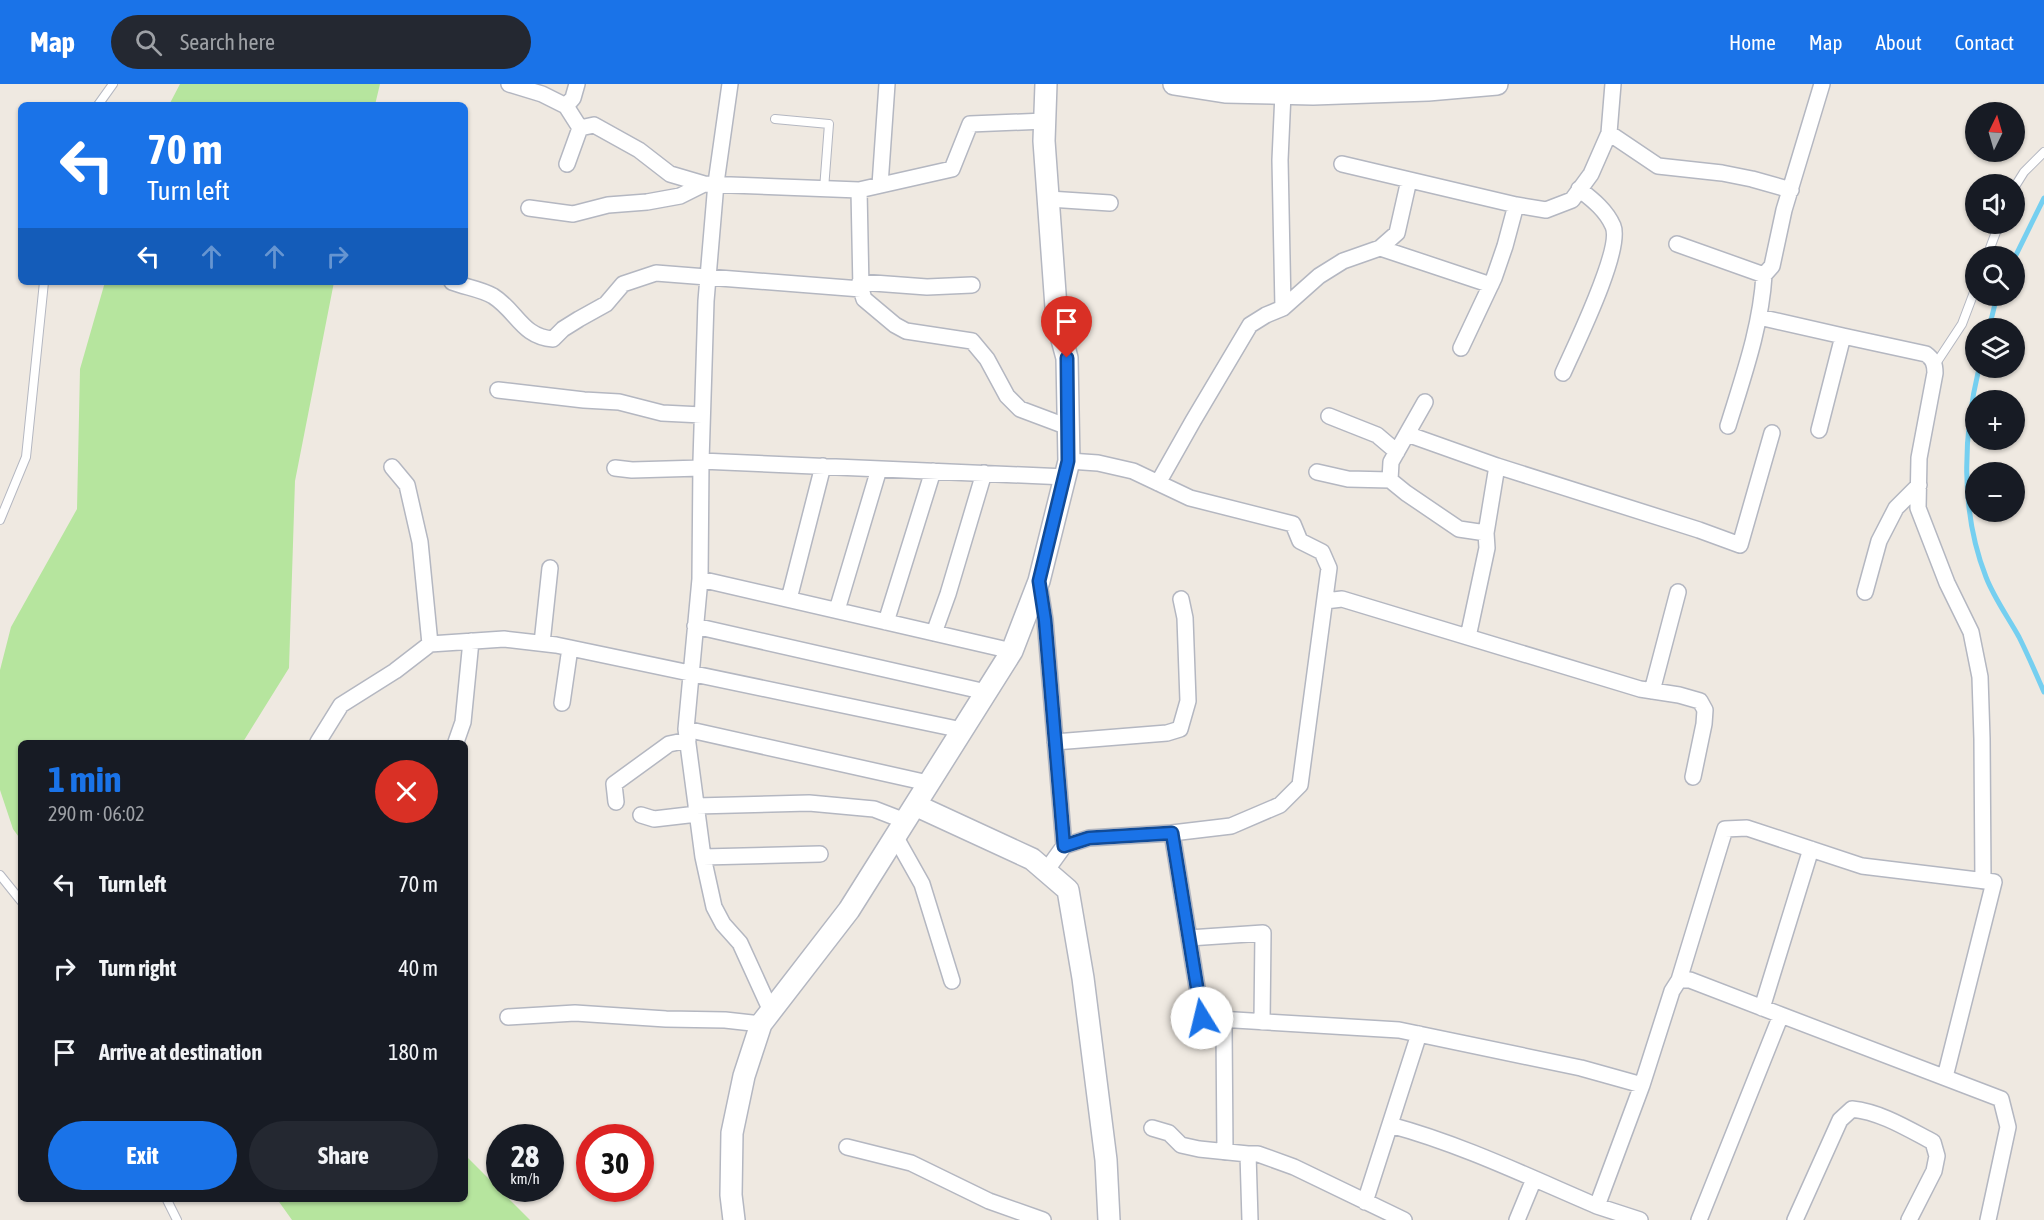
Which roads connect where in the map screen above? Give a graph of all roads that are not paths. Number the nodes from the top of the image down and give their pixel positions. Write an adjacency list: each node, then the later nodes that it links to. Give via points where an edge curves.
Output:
1 (113, 84): 13 (lane)
2 (509, 84): 14 (street)
3 (577, 84): 14 (street)
4 (730, 84): 24 (street)
5 (887, 84): 25 (street)
6 (1047, 84): 16 (main road)
7 (1174, 84): 12 (main road, via 1224,92)
8 (1497, 84): 11 (main road)
9 (1613, 84): 18 (street)
10 (1821, 84): 29 (street)
11 (1458, 86): 12 (main road, via 1341,94)
12 (1273, 90): 44 (street, via 1280,160)
13 (100, 102)
14 (566, 106): 17 (street)
15 (776, 119): 26 (lane, via 829,124)
16 (1045, 121): 25 (street, via 970,124 952,169); 30 (main road)
17 (580, 128): 20 (street); 24 (street, via 594,125 639,150 670,174)
18 (1609, 133): 27 (street); 29 (street, via 1658,166 1722,173)
19 (2044, 152): 22 (lane)
20 (567, 164)
21 (1342, 164): 23 (street)
22 (2023, 174)
23 (1410, 180): 32 (street); 35 (street, via 1397,233)
24 (710, 183): 26 (street); 33 (street, via 680,196 608,205 573,214); 37 (street)
25 (879, 185): 28 (street)
26 (824, 189): 28 (street)
27 (1580, 189): 32 (street, via 1572,200 1546,210); 49 (street, via 1603,209 1614,229 1611,256)
28 (860, 190): 42 (street)
29 (1791, 190): 36 (street, via 1772,266)
30 (1048, 199): 31 (street); 55 (main road, via 1058,321 1067,358)
31 (1110, 203)
32 (1516, 206): 41 (street)
33 (529, 208)
34 (1677, 244): 36 (street)
35 (1380, 248): 41 (street); 44 (street, via 1343,261)
36 (1764, 275): 45 (street)
37 (708, 276): 39 (street, via 656,273 623,284 606,304 553,339 540,338 527,330 490,295); 42 (street); 52 (street)
38 (44, 285): 73 (lane, via 26,457)
39 (461, 285)
40 (972, 285): 42 (street)
41 (1491, 285): 47 (street)
42 (860, 286): 55 (street, via 864,299 906,331 972,341 1007,396 1020,409)
43 (1969, 306): 48 (lane, via 1962,324)
44 (1283, 308): 71 (street, via 1250,326)
45 (1759, 317): 46 (street); 54 (street)
46 (1843, 336): 48 (street, via 1926,354); 56 (street)
47 (1461, 348)
48 (1935, 364): 72 (street, via 1919,458)
49 (1563, 373)
50 (498, 390): 52 (street)
51 (1425, 402): 58 (street)
52 (702, 415): 60 (street)
53 (1329, 416): 59 (street, via 1377,435)
54 (1728, 426)
55 (1068, 427): 66 (main road)
56 (1819, 430)
57 (1772, 433): 62 (street, via 1740,545)
58 (1407, 434): 59 (street); 62 (street)
59 (1397, 452): 70 (street, via 1390,462)
60 (701, 464): 61 (street); 64 (street); 76 (street)
61 (823, 466): 65 (street); 80 (street)
62 (1497, 466): 74 (street)
63 (392, 467): 90 (street, via 407,485 420,542)
64 (615, 468)
65 (879, 469): 67 (street); 83 (street)
66 (1067, 469): 69 (street); 71 (street, via 1098,463 1133,471); 77 (main road)
67 (933, 471): 69 (street); 84 (street)
68 (1317, 472): 70 (street, via 1348,480)
69 (984, 473): 86 (street)
70 (1390, 480): 74 (street, via 1459,529)
71 (1158, 483): 82 (street, via 1190,498 1293,524 1300,541 1322,552 1329,568)
72 (1919, 485): 79 (street, via 1896,508 1880,541); 115 (street, via 1918,508 1971,632 1980,676)
73 (0, 520)
74 (1486, 533): 87 (street, via 1487,548)
75 (550, 568): 89 (street)
76 (700, 579): 80 (street); 85 (street)
77 (1039, 581): 92 (main road); 101 (street)
78 (1678, 592): 94 (street)
79 (1865, 592)
80 (789, 599): 83 (street)
81 (1181, 599): 101 (street, via 1188,701 1180,729)
82 (1325, 601): 87 (street, via 1341,599); 108 (street, via 1300,785 1280,805 1231,826)
83 (837, 610): 84 (street)
84 (886, 622): 86 (street)
85 (695, 626): 93 (street); 95 (street)
86 (934, 633): 92 (street)
87 (1468, 637): 94 (street)
88 (471, 641): 89 (street); 90 (street); 100 (street, via 463,722)
89 (542, 643): 91 (street)
90 (430, 644): 99 (street, via 341,705)
91 (570, 648): 93 (street); 96 (street)
92 (1012, 651): 95 (main road)
93 (692, 673): 97 (street); 98 (street)
94 (1652, 691): 102 (street, via 1700,701 1705,710)
95 (986, 692): 97 (main road)
96 (562, 703)
97 (962, 730): 103 (main road)
98 (687, 735): 103 (street); 104 (street, via 614,784); 105 (street)
99 (319, 740)
100 (457, 740)
101 (1055, 742): 109 (street)
102 (1693, 777)
103 (928, 783): 107 (main road)
104 (616, 802)
105 (697, 810): 106 (street, via 654,819); 107 (street, via 809,803 874,809); 112 (street)
106 (641, 815)
107 (905, 821): 113 (main road, via 1032,859); 119 (street); 123 (main road, via 849,910)
108 (1172, 833): 109 (street, via 1089,838); 117 (street)
109 (1064, 846): 113 (street)
110 (1811, 849): 115 (street, via 1862,866); 118 (street, via 1747,828 1725,829); 120 (street)
111 (820, 854): 112 (street)
112 (703, 857): 123 (street, via 714,907 740,943)
113 (1046, 871): 141 (main road, via 1068,890 1103,1138)
114 (0, 874): 116 (lane)
115 (1983, 881): 127 (street, via 1994,882)
116 (18, 897)
117 (1189, 938): 124 (street, via 1202,1018); 125 (street, via 1263,933)
118 (1679, 980): 120 (street, via 1690,980); 128 (street)
119 (952, 981)
120 (1762, 1008): 121 (street)
121 (1781, 1015): 127 (street); 146 (street)
122 (508, 1017): 123 (street, via 575,1013 666,1019)
123 (766, 1018): 139 (main road, via 744,1076 732,1133)
124 (1220, 1019): 125 (street); 132 (street, via 1224,1027)
125 (1262, 1022): 126 (street)
126 (1419, 1034): 128 (street); 129 (street)
127 (1946, 1077): 149 (street, via 2001,1099 2008,1127)
128 (1642, 1085): 137 (street)
129 (1390, 1125): 134 (street, via 1423,1134); 136 (street)
130 (1152, 1128): 132 (street, via 1169,1132 1181,1145)
131 (847, 1147): 140 (street, via 910,1163 989,1201)
132 (1225, 1152): 133 (street)
133 (1248, 1154): 136 (street, via 1294,1167); 142 (street)
134 (1533, 1179): 137 (street); 144 (street)
135 (168, 1202): 138 (lane)
136 (1365, 1202): 143 (street)
137 (1597, 1206): 145 (street)
138 (177, 1220)
139 (734, 1220)
140 (1043, 1220)
141 (1108, 1220)
142 (1250, 1220)
143 (1404, 1220)
144 (1517, 1220)
145 (1640, 1220)
146 (1699, 1220)
147 (1795, 1220): 148 (street, via 1840,1120 1852,1109 1866,1110 1933,1142 1937,1156 1934,1171)
148 (1909, 1220)
149 (1988, 1220)

